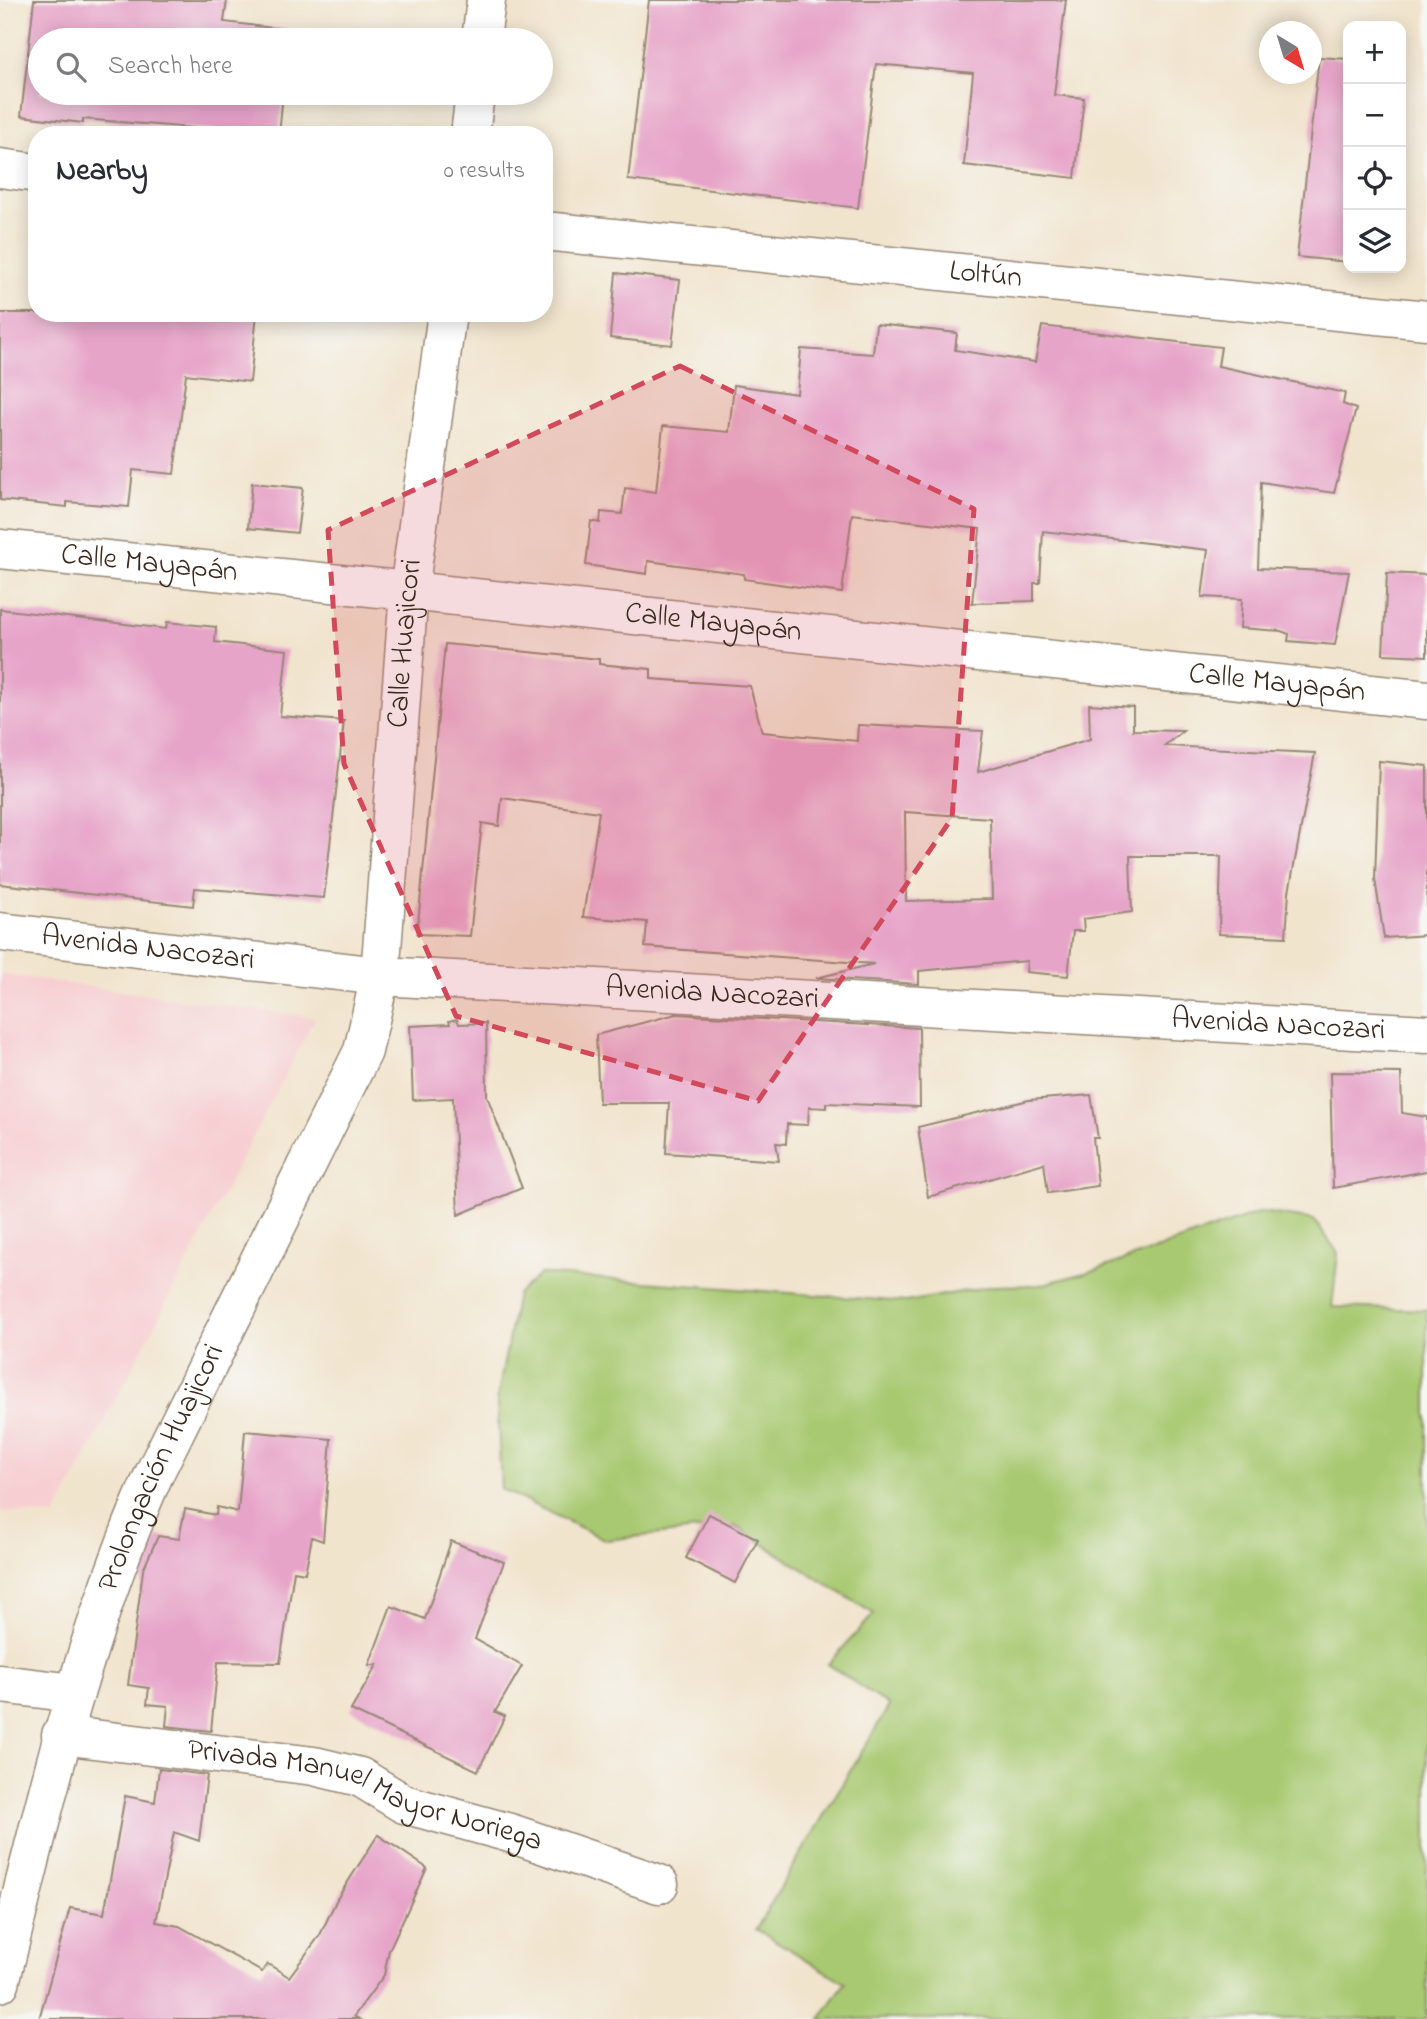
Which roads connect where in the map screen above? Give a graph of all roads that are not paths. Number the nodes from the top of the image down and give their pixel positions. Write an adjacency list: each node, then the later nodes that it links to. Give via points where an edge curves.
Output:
1 (486, 0): 2 (street)
2 (482, 28)
3 (474, 105): 4 (street)
4 (471, 126)
5 (0, 168): 6 (street)
6 (28, 172)
7 (553, 232): 8 (street, Loltún)
8 (1427, 320)
9 (446, 322): 11 (street, Calle Huajicori)
10 (0, 549): 11 (street, Calle Mayapán)
11 (409, 591): 12 (street, Calle Mayapán); 14 (street, Calle Huajicori)
12 (1427, 700)
13 (0, 932): 14 (street, Avenida Nacozari)
14 (380, 976): 15 (street, Avenida Nacozari); 17 (street, Prolongación Huajicori, via 363,1051 124,1541)
15 (1427, 1034)
16 (0, 1684): 17 (street)
17 (75, 1693): 18 (street, Prolongación Huajicori)
18 (61, 1735): 19 (street, Privada Manuel Mayor Noriega, via 314,1766 360,1777 404,1804 510,1833); 20 (street, Prolongación Huajicori)
19 (659, 1884)
20 (0, 1983)

